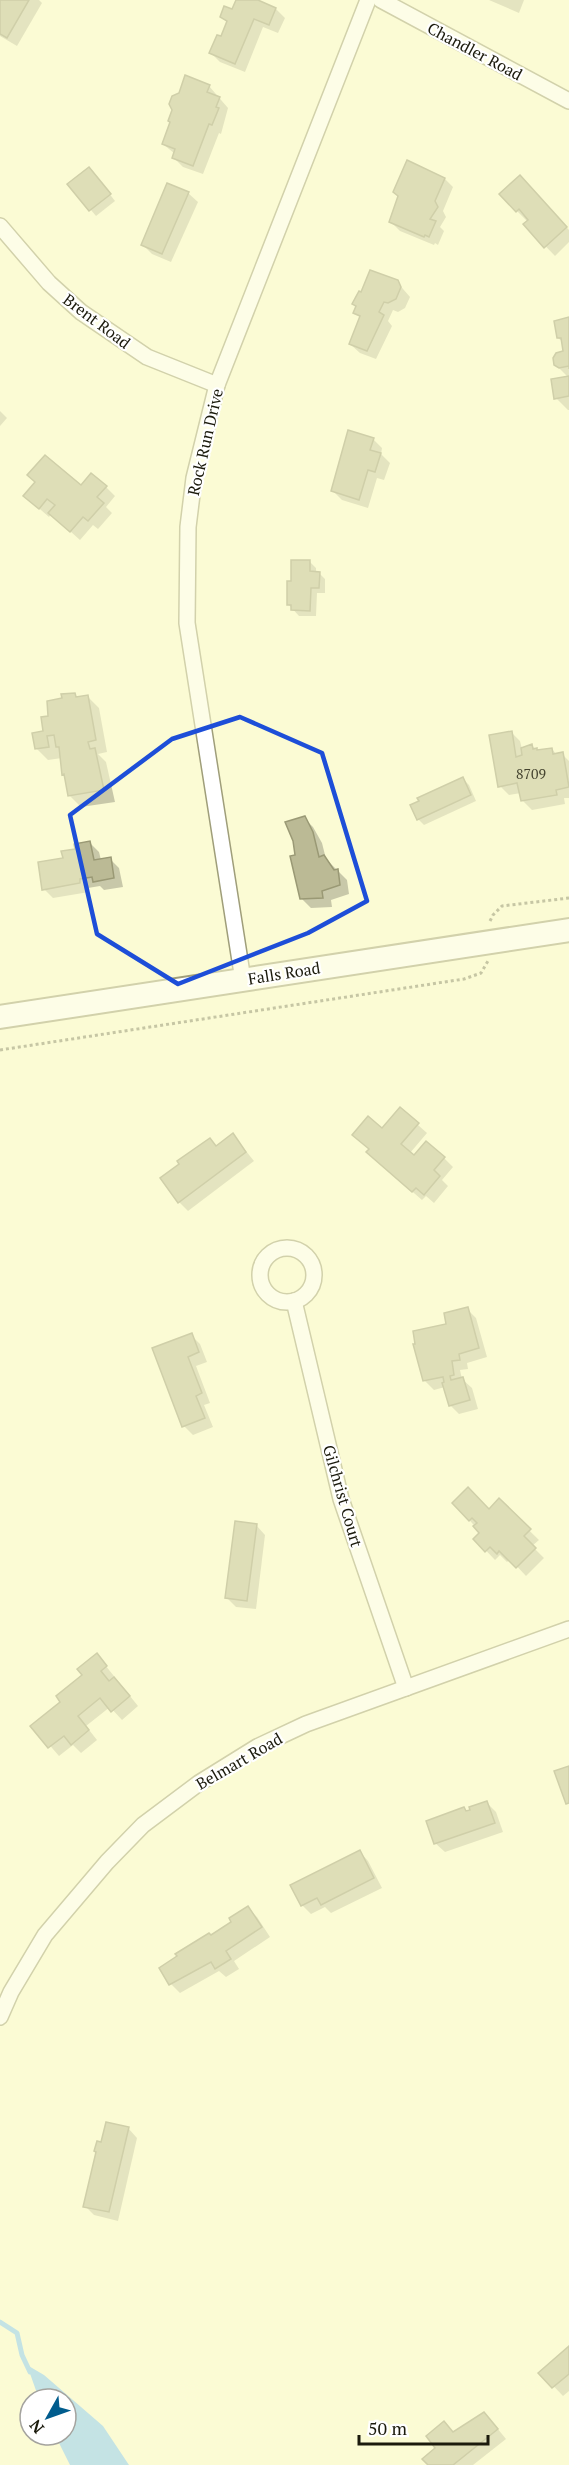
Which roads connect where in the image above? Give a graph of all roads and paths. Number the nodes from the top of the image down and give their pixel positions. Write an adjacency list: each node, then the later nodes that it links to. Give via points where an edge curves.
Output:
1 (368, 0): 5 (street, Rock Run Drive)
2 (381, 0): 3 (street, Chandler Road)
3 (569, 101)
4 (0, 226): 5 (street, Brent Road, via 49,283 81,312 147,357)
5 (217, 385): 7 (street, Rock Run Drive, via 194,478 188,527 188,623)
6 (569, 930): 7 (main road, Falls Road)
7 (243, 980): 8 (main road, Falls Road)
8 (0, 1017)
9 (294, 1301): 11 (street, Gilchrist Court, via 341,1499)
10 (569, 1629): 11 (street, Belmart Road)
11 (406, 1688): 12 (street, Belmart Road, via 306,1724 257,1747 199,1783 143,1826 45,1935)
12 (0, 2017)

